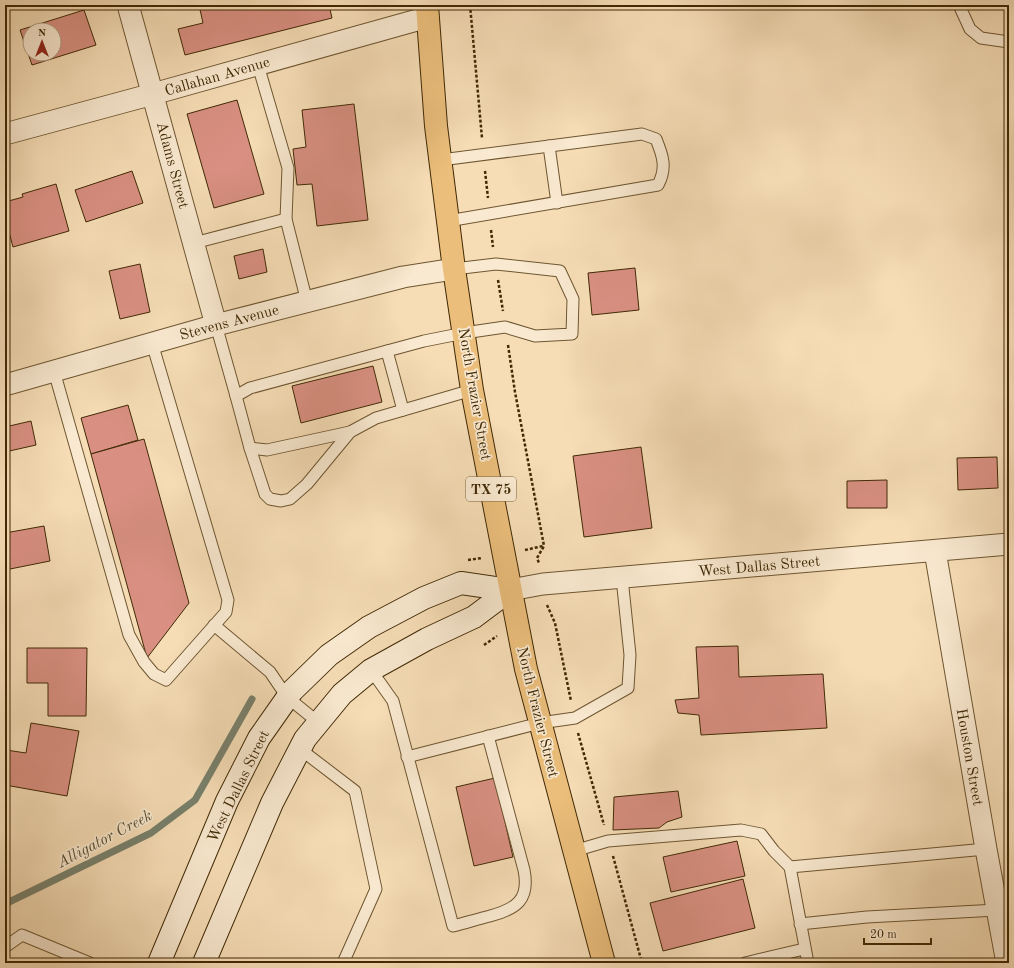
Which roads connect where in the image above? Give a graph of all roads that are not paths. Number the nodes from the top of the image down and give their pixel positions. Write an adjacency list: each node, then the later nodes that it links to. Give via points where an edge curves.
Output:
1 (128, 5): 6 (street, Adams Street)
2 (959, 5): 4 (lane, via 970,29 981,38)
3 (428, 11): 5 (street, Callahan Avenue); 9 (main road, North Frazier Street / TX 75, via 436,126)
4 (1009, 42)
5 (258, 65): 6 (street, Callahan Avenue); 11 (lane, via 288,168)
6 (153, 94): 7 (street, Callahan Avenue); 13 (street, Adams Street)
7 (5, 134)
8 (549, 146): 9 (lane); 10 (lane); 10 (lane, via 642,134 656,140 664,158 663,177 658,185)
9 (441, 160): 12 (main road, North Frazier Street / TX 75)
10 (557, 202): 12 (lane)
11 (286, 219): 13 (lane); 15 (lane)
12 (448, 221): 14 (main road, North Frazier Street / TX 75)
13 (194, 243): 16 (street, Adams Street)
14 (454, 269): 15 (street, Stevens Avenue, via 403,277); 17 (main road, North Frazier Street / TX 75); 17 (lane, via 496,264 560,271 573,299 572,334 535,336 505,327)
15 (307, 302): 16 (street, Stevens Avenue)
16 (216, 325): 18 (street, Stevens Avenue); 23 (lane)
17 (464, 333): 19 (lane); 22 (main road, North Frazier Street / TX 75)
18 (152, 343): 20 (street, Stevens Avenue); 31 (lane, via 228,600 226,612)
19 (387, 351): 23 (lane, via 250,388); 24 (lane)
20 (54, 371): 21 (street, Stevens Avenue); 31 (lane, via 130,635 144,662 154,674 166,680)
21 (5, 385)
22 (472, 390): 24 (lane); 30 (main road, North Frazier Street / TX 75)
23 (236, 396): 26 (lane)
24 (403, 410): 25 (lane, via 376,418)
25 (350, 432): 26 (lane, via 266,450); 26 (lane, via 307,484 290,499 281,501 270,499 265,494)
26 (250, 448)
27 (1009, 544): 28 (street, West Dallas Street)
28 (935, 551): 29 (street, West Dallas Street); 39 (street, Houston Street)
29 (622, 578): 30 (street, West Dallas Street, via 543,584); 35 (lane, via 630,655 628,688 575,718)
30 (510, 590): 32 (street, West Dallas Street, via 474,617); 33 (street, West Dallas Street, via 461,583 424,598 369,627 329,655); 35 (main road, North Frazier Street / TX 75)
31 (214, 625): 33 (lane, via 270,672)
32 (371, 670): 34 (street, West Dallas Street, via 342,694); 38 (lane, via 393,701)
33 (287, 697): 34 (lane); 46 (street, West Dallas Street, via 259,738 227,801)
34 (319, 723): 37 (street, West Dallas Street)
35 (540, 723): 36 (lane); 40 (main road, North Frazier Street / TX 75)
36 (488, 736): 38 (lane); 38 (lane, via 526,882 520,902 515,907 453,926)
37 (300, 749): 48 (street, West Dallas Street, via 272,803); 49 (lane, via 355,791 376,889)
38 (407, 757)
39 (986, 849): 41 (lane); 42 (street, Houston Street)
40 (574, 851): 41 (lane, via 608,841 741,830 761,834); 50 (main road, North Frazier Street / TX 75)
41 (790, 867): 43 (lane)
42 (997, 910): 43 (lane, via 867,917); 53 (street, Houston Street)
43 (800, 924): 45 (lane)
44 (5, 947): 47 (lane, via 22,935)
45 (804, 949): 51 (lane); 52 (lane)
46 (163, 962)
47 (90, 963)
48 (204, 963)
49 (343, 963)
50 (604, 963)
51 (745, 963)
52 (808, 963)
53 (1007, 963)

